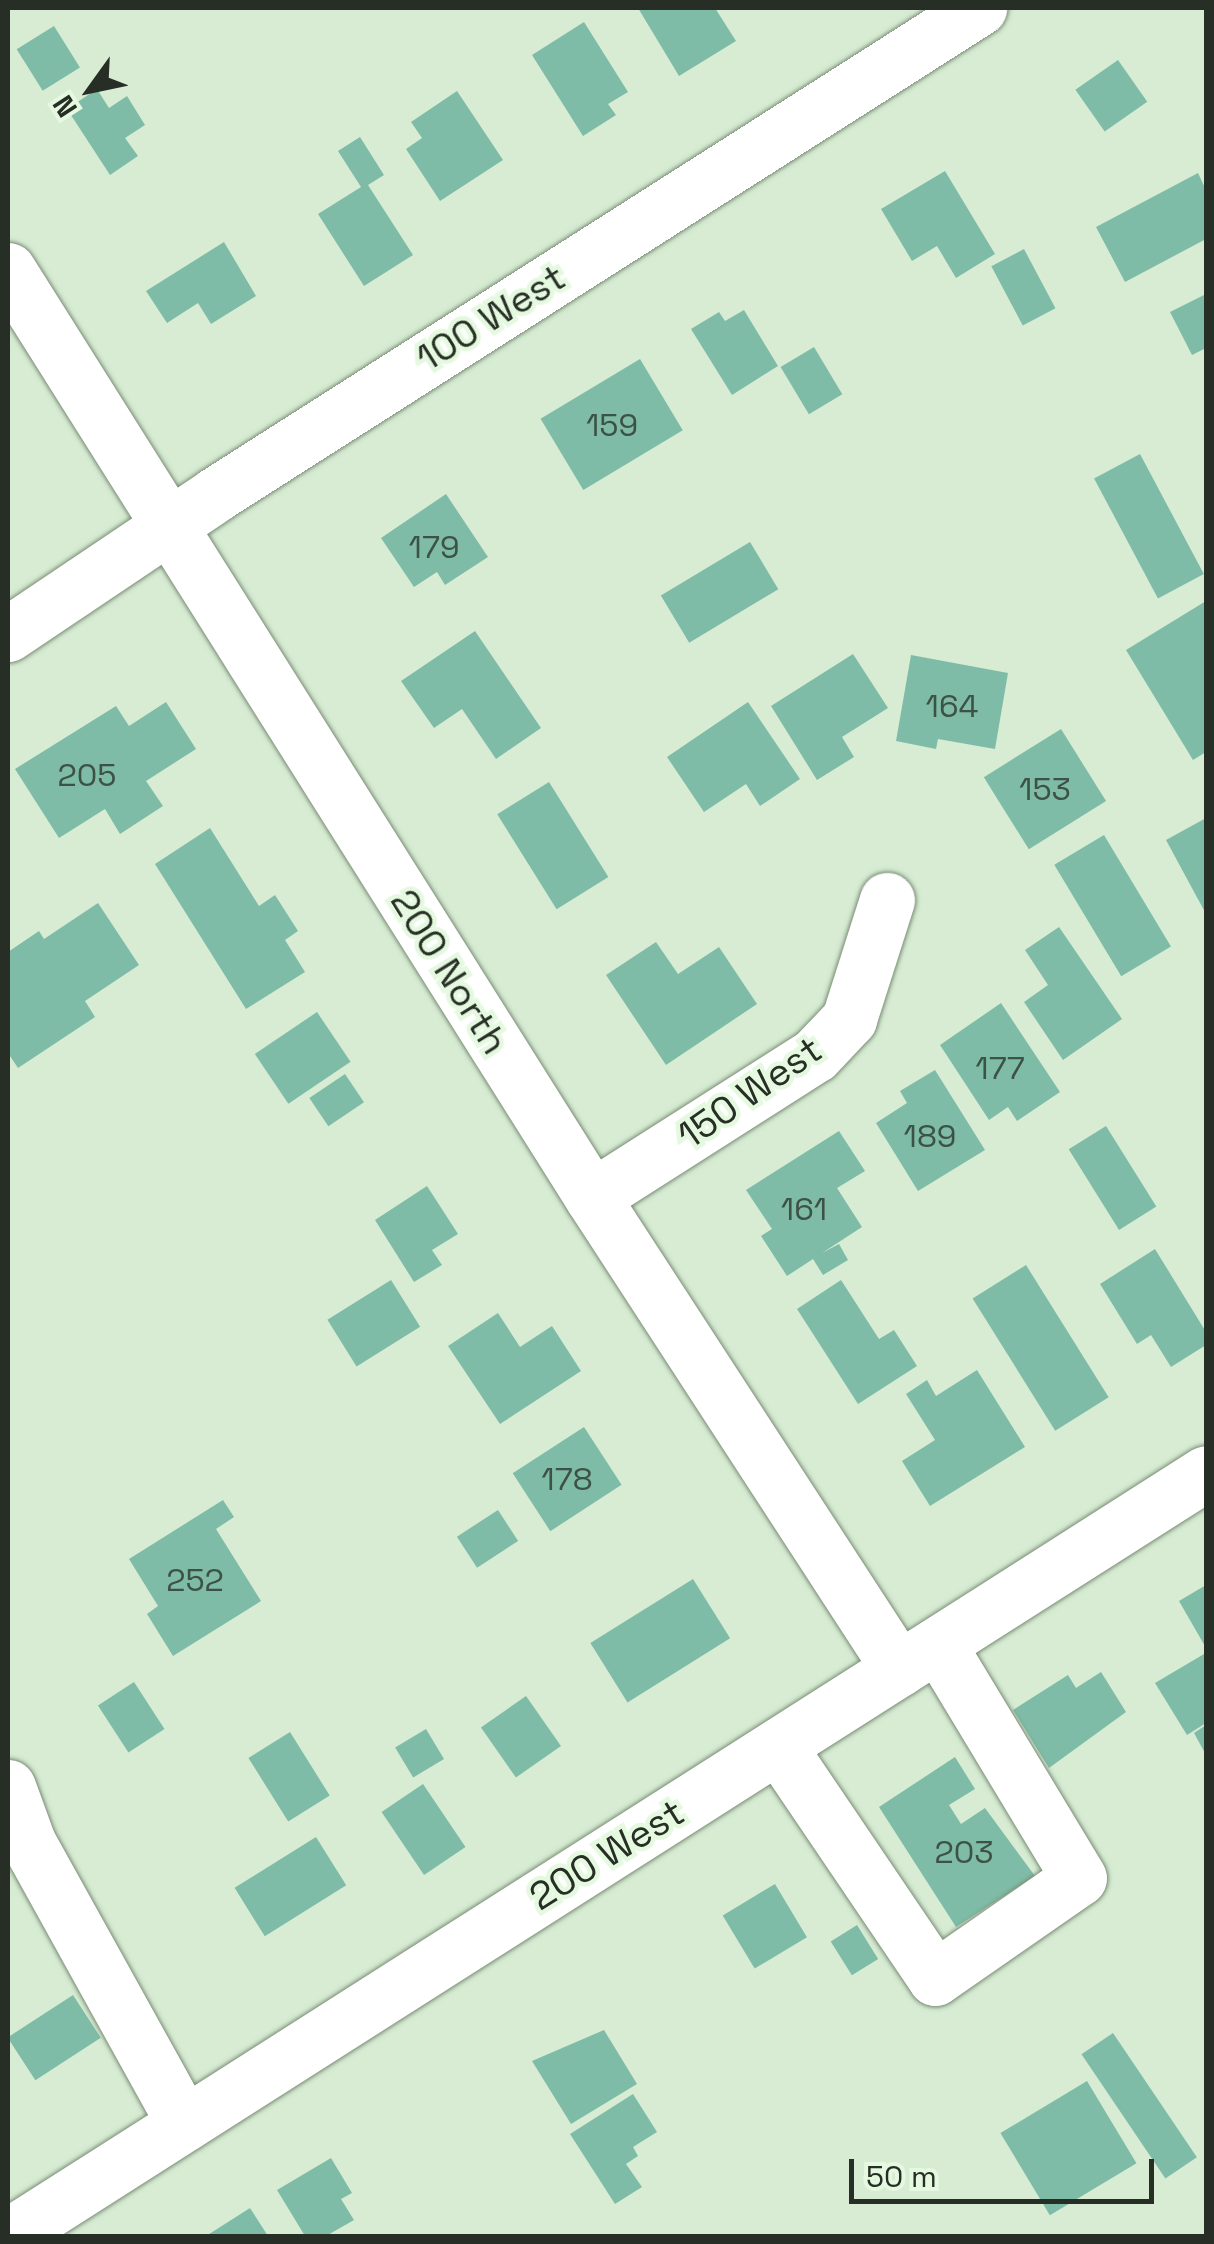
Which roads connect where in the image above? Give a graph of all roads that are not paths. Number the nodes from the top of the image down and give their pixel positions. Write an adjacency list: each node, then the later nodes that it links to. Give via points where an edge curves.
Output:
1 (979, 8): 3 (street, 100 West)
2 (8, 270): 3 (street, 200 North)
3 (169, 529): 4 (street, 100 West); 6 (street, 200 North)
4 (8, 634)
5 (887, 900): 6 (street, 150 West, via 848,1019 815,1055)
6 (592, 1197): 8 (street, 200 North)
7 (1206, 1473): 8 (street, 200 West)
8 (918, 1656): 9 (street, 200 West); 9 (street, 200 North, via 1079,1878 935,1978)
9 (778, 1746): 11 (street, 200 West)
10 (8, 1786): 11 (street, via 28,1842)
11 (184, 2124): 12 (street, 200 West)
12 (8, 2236)

